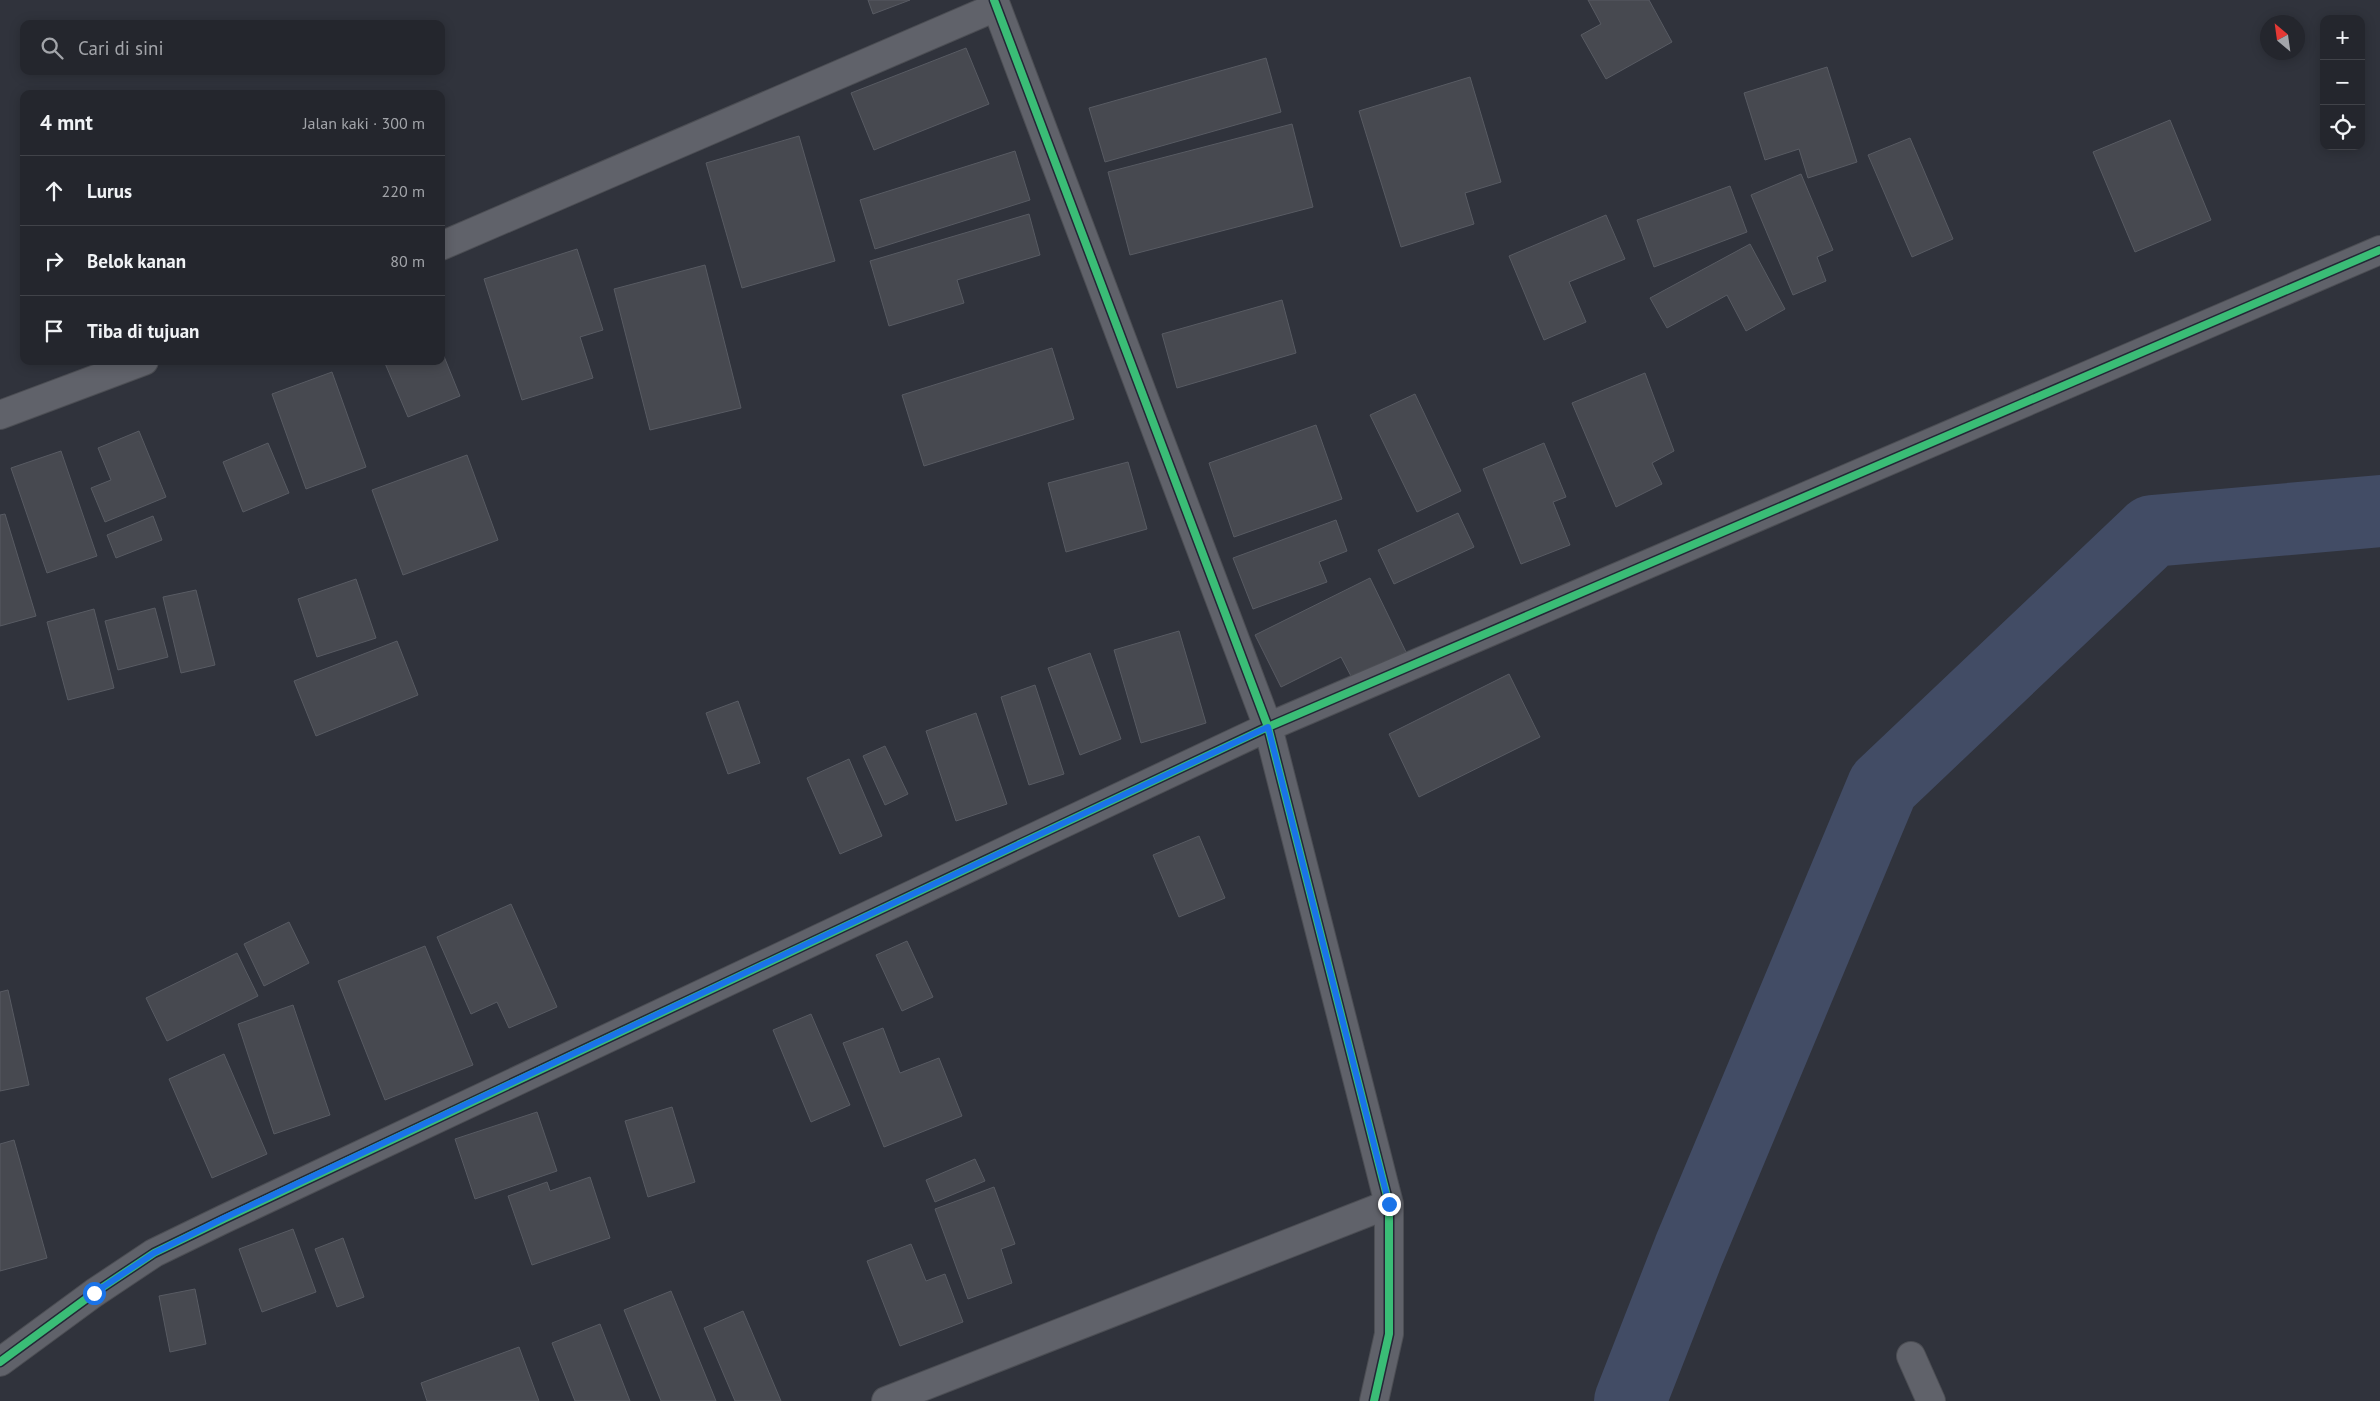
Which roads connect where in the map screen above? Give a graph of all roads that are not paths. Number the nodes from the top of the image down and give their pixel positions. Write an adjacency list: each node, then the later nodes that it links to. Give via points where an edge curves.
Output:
1 (995, 4): 2 (street); 6 (street)
2 (445, 244)
3 (2380, 250): 6 (street)
4 (133, 365): 5 (street)
5 (0, 415)
6 (1268, 727): 7 (street); 9 (street, via 163,1249 94,1293)
7 (1389, 1204): 10 (street); 11 (street, via 1389,1334)
8 (1911, 1356): 12 (street)
9 (0, 1362)
10 (886, 1401)
11 (1374, 1401)
12 (1930, 1401)

